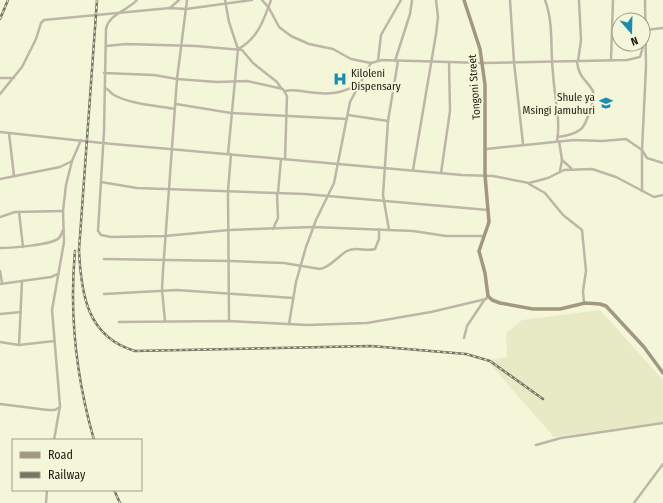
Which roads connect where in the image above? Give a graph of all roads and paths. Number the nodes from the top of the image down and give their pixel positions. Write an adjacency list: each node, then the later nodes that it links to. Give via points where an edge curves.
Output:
1 (136, 0): 22 (street)
2 (179, 0): 18 (street)
3 (187, 0): 20 (street)
4 (225, 0): 17 (street)
5 (252, 0): 17 (street)
6 (262, 0): 19 (street)
7 (271, 0): 19 (street)
8 (401, 0): 30 (street, via 381,35)
9 (412, 0): 32 (street)
10 (436, 0): 33 (street, via 438,18)
11 (464, 0): 39 (street, Tongoni Street, via 475,28)
12 (510, 0): 35 (street)
13 (545, 0): 36 (street, via 551,25)
14 (579, 0): 37 (street, via 581,40)
15 (613, 0): 31 (street)
16 (645, 0): 21 (street)
17 (226, 5): 20 (street); 27 (street)
18 (170, 8): 20 (street); 22 (street)
19 (269, 8): 27 (street, via 256,33); 38 (street, via 279,27 292,36 315,46 333,49 350,59)
20 (186, 9): 26 (street)
21 (645, 12)
22 (117, 15): 25 (street, via 110,19 107,25); 42 (street, via 42,21 22,68)
23 (663, 28): 24 (street)
24 (651, 29)
25 (106, 46): 26 (street); 40 (street)
26 (181, 46): 27 (street); 43 (street)
27 (238, 49): 44 (street); 47 (street, via 243,50 253,63)
28 (641, 52): 31 (street, via 639,58)
29 (644, 52): 65 (street, via 646,90)
30 (378, 60): 32 (street); 38 (street)
31 (611, 60): 37 (street)
32 (397, 61): 33 (street); 56 (street)
33 (432, 61): 34 (street); 75 (street)
34 (449, 62): 39 (street); 77 (street, via 450,111)
35 (514, 62): 36 (street); 39 (street); 62 (street)
36 (552, 62): 37 (street); 60 (street)
37 (578, 62): 60 (street, via 579,73 593,90 594,99 584,126)
38 (371, 63): 45 (street)
39 (482, 63): 64 (street, Tongoni Street)
40 (104, 73): 43 (street, via 154,75); 46 (street)
41 (0, 78): 42 (street)
42 (14, 78): 49 (street)
43 (177, 79): 44 (street); 50 (street)
44 (234, 82): 47 (street, via 253,82); 52 (street)
45 (361, 83): 48 (street, via 348,90 331,94); 53 (street, via 352,99)
46 (105, 88): 51 (street, via 114,95 126,99); 61 (street)
47 (282, 88): 48 (street)
48 (285, 91): 54 (street)
49 (0, 94)
50 (176, 104): 51 (street); 52 (street)
51 (176, 109): 63 (street)
52 (231, 113): 54 (street); 66 (street)
53 (348, 115): 55 (street); 56 (street)
54 (286, 116): 55 (street); 68 (street)
55 (347, 119): 72 (street)
56 (388, 121): 73 (street)
57 (0, 132): 58 (street)
58 (9, 133): 59 (street); 79 (street)
59 (81, 140): 61 (street); 70 (street)
60 (558, 140): 62 (street); 65 (street, via 626,139); 69 (street)
61 (102, 143): 63 (street); 81 (street)
62 (523, 144): 64 (street)
63 (172, 148): 66 (street); 83 (street)
64 (486, 149): 78 (street, Tongoni Street)
65 (642, 150): 71 (street, via 647,158); 85 (street)
66 (230, 154): 67 (street); 84 (street)
67 (281, 159): 68 (street); 86 (street)
68 (285, 159): 72 (street)
69 (562, 160): 74 (street); 76 (street)
70 (72, 161): 79 (street, via 60,167); 91 (street)
71 (663, 163)
72 (337, 164): 73 (street); 88 (street, via 334,183)
73 (385, 168): 75 (street); 89 (street)
74 (572, 169): 76 (street); 85 (street, via 604,172)
75 (414, 170): 77 (street)
76 (559, 171): 82 (street, via 548,178)
77 (441, 173): 78 (street)
78 (485, 175): 82 (street); 90 (street, Tongoni Street)
79 (14, 176): 80 (street)
80 (0, 179)
81 (101, 182): 83 (street, via 137,188); 100 (street, via 100,235)
82 (529, 183): 117 (street, via 545,193 563,215 582,230 586,271 583,290)
83 (168, 189): 84 (street); 100 (street)
84 (228, 191): 86 (street); 98 (street)
85 (642, 192): 87 (street, via 654,197)
86 (277, 193): 88 (street); 96 (street, via 278,218)
87 (663, 195)
88 (328, 196): 89 (street); 94 (street)
89 (383, 200): 90 (street); 99 (street)
90 (488, 210): 101 (street, Tongoni Street, via 488,227)
91 (63, 211): 92 (street); 95 (street)
92 (19, 212): 93 (street); 102 (street)
93 (0, 217)
94 (313, 227): 96 (street); 97 (street); 107 (street)
95 (64, 228): 102 (street, via 57,239); 109 (street)
96 (272, 229): 98 (street)
97 (379, 229): 99 (street); 107 (street, via 375,249 367,251 354,248 324,269)
98 (229, 230): 100 (street); 106 (street)
99 (389, 230): 101 (street, via 446,236)
100 (166, 236): 105 (street)
101 (483, 236): 115 (street, Tongoni Street, via 479,251 485,273)
102 (23, 247): 103 (street)
103 (0, 248)
104 (104, 259): 105 (street)
105 (164, 260): 106 (street); 112 (street)
106 (230, 260): 107 (street); 114 (street)
107 (302, 266): 116 (street)
108 (0, 271): 111 (street)
109 (58, 274): 110 (street); 126 (street, via 52,310)
110 (22, 281): 111 (street); 118 (street)
111 (1, 283)
112 (162, 290): 113 (street); 114 (street); 121 (street)
113 (104, 294)
114 (230, 294): 116 (street); 120 (street)
115 (487, 297): 117 (street, via 494,301 533,309 560,309); 123 (street, via 436,311 374,322); 124 (street, via 467,326)
116 (293, 298): 123 (street)
117 (585, 303): 128 (street, via 600,304 609,309)
118 (21, 312): 119 (street); 127 (street)
119 (0, 314)
120 (229, 320): 121 (street); 123 (street)
121 (165, 321): 122 (street)
122 (119, 322)
123 (289, 324)
124 (464, 338)
125 (0, 342): 127 (street)
126 (54, 342): 127 (street); 130 (street)
127 (19, 345)
128 (663, 373)
129 (0, 404): 130 (street, via 48,410 55,410)
130 (60, 406): 132 (street)
131 (663, 423): 133 (street, via 561,438)
132 (54, 439)
133 (536, 445)
134 (663, 464): 137 (street)
135 (47, 491): 136 (street)
136 (46, 503)
137 (634, 503)

